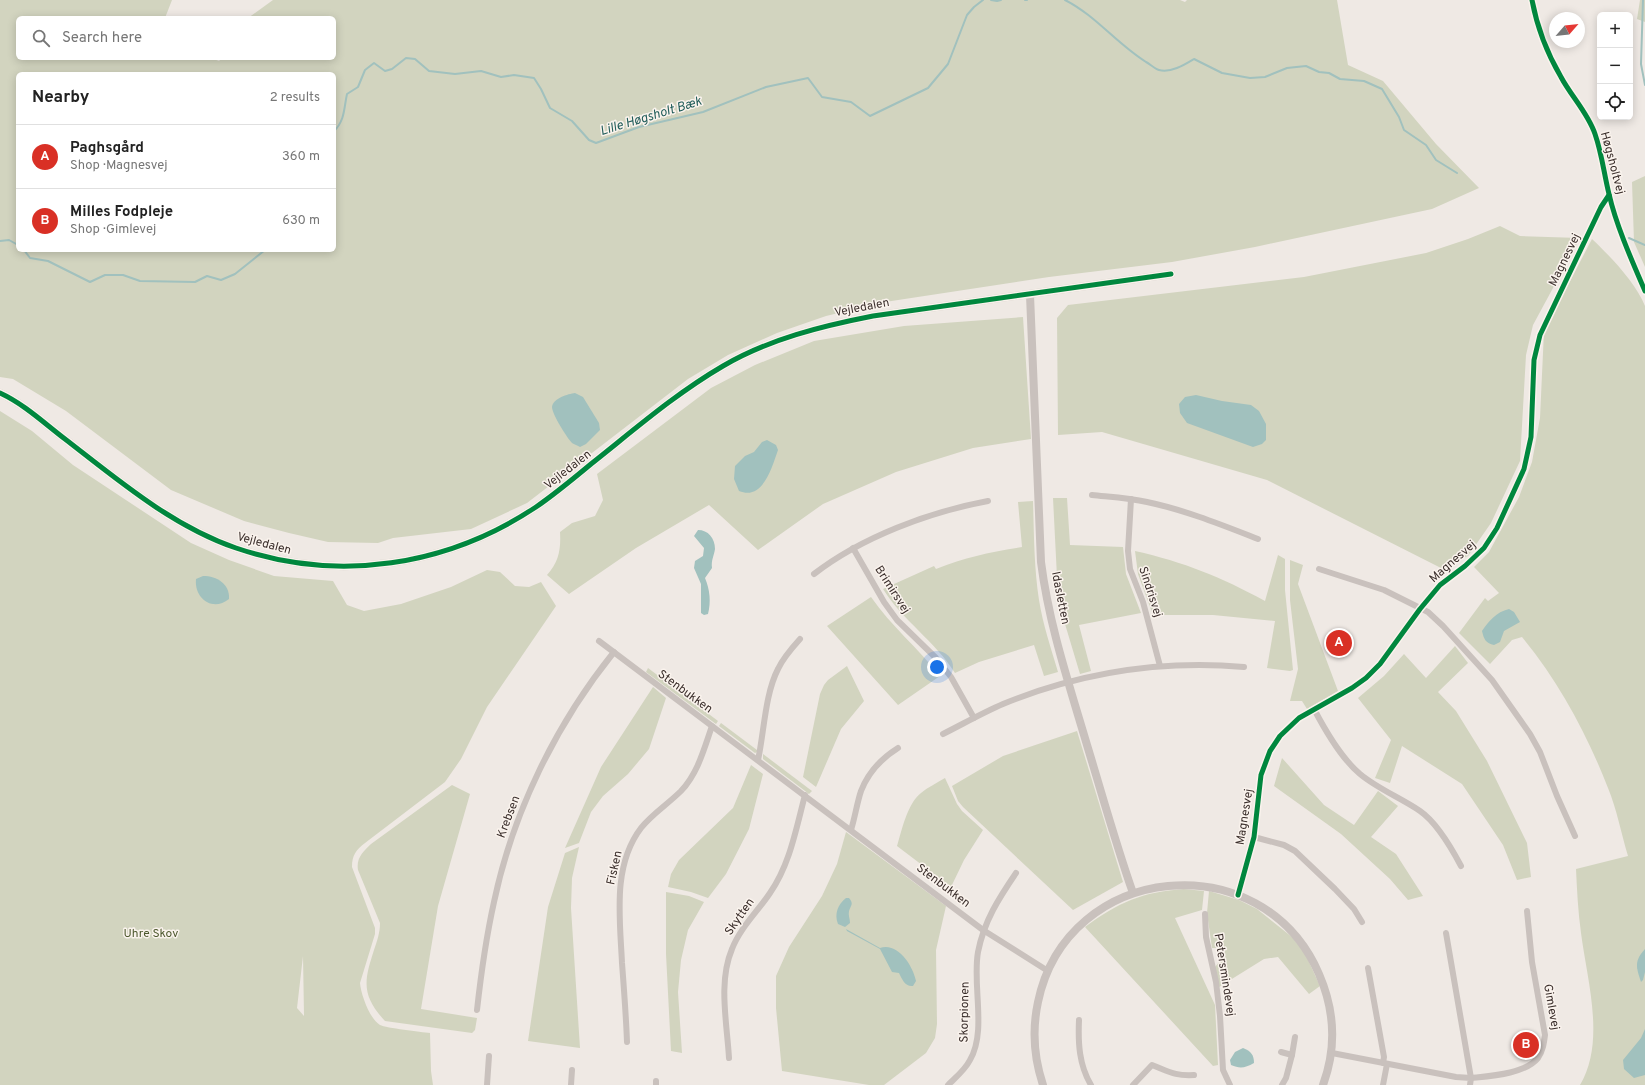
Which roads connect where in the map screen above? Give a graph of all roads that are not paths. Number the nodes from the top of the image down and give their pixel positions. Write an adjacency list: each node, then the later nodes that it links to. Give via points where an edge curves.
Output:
1 (1532, 0): 2 (street, Høgsholtvej, via 1549,54 1595,133)
2 (1609, 195): 4 (street, Høgsholtvej); 14 (street, Magnesvej, via 1540,334 1534,360 1531,437 1524,469 1500,521 1484,548 1440,585)
3 (1171, 274): 5 (street, Vejledalen)
4 (1645, 291)
5 (1030, 295): 6 (street, Vejledalen, via 873,316 833,324 760,348 724,365 687,388 564,486 511,522 452,549 423,557 373,565 300,563 235,548 191,528 160,510 25,407); 20 (street, Idasletten, via 1041,562 1052,628)
6 (0, 393)
7 (1092, 495): 8 (street)
8 (1131, 498): 10 (street, via 1203,518); 18 (street, Sindrisvej, via 1128,550 1130,569 1143,602)
9 (988, 502): 11 (street, via 958,508 915,522)
10 (1258, 539)
11 (853, 548): 13 (street); 22 (street, Brimirsvej, via 884,602 897,620 936,658 951,677)
12 (1319, 569): 14 (street, via 1384,590)
13 (814, 574)
14 (1420, 609): 21 (street, Magnesvej, via 1371,673 1352,688); 29 (street, via 1428,612 1443,626 1492,680 1530,734)
15 (800, 639): 26 (street, via 784,657 777,670 770,691)
16 (599, 641): 17 (street, Stenbukken)
17 (614, 652): 23 (street, Stenbukken); 42 (street, Krebsen, via 572,712 545,758 513,834 494,901)
18 (1160, 666): 19 (street); 20 (street, via 1119,671)
19 (1244, 667)
20 (1068, 682): 22 (street, via 1003,704); 33 (street, Idasletten)
21 (1314, 709): 30 (street, Magnesvej, via 1288,727 1270,751 1261,775); 31 (street, via 1322,725 1351,765 1361,775 1422,812 1449,846)
22 (974, 718): 24 (street)
23 (712, 726): 26 (street, Stenbukken); 45 (street, Fisken, via 693,775 641,828 625,863 619,909)
24 (944, 734)
25 (898, 748): 28 (street, via 881,761 870,774 862,790)
26 (758, 760): 27 (street, Stenbukken)
27 (805, 796): 28 (street, Stenbukken); 50 (street, Skytten, via 793,844 783,870 732,948 724,986)
28 (851, 830): 38 (street, Stenbukken)
29 (1575, 836)
30 (1254, 837): 34 (street, Magnesvej); 37 (street, Magnesvej, via 1284,845 1295,851 1354,909)
31 (1460, 866)
32 (1016, 872): 38 (street, via 997,900)
33 (1133, 893): 34 (street, via 1157,887 1182,885 1207,887); 41 (street, via 1105,908 1080,927 1063,946)
34 (1238, 895): 47 (street, via 1277,917 1306,949 1330,1003)
35 (1527, 911): 54 (street, Gimlevej, via 1532,962 1545,1035 1544,1046 1539,1057 1526,1067)
36 (1205, 914): 61 (street, Petersmindevej, via 1206,937 1220,1016 1222,1070)
37 (1362, 922)
38 (983, 930): 41 (street, Stenbukken); 57 (street, Skorpionen, via 976,981 976,1048 963,1070)
39 (1446, 933): 54 (street)
40 (1368, 968): 51 (street)
41 (1048, 971): 58 (street, via 1035,1014 1034,1036 1036,1058)
42 (477, 1010)
43 (1079, 1020): 59 (street, via 1078,1045)
44 (1296, 1037): 48 (street)
45 (627, 1042)
46 (1281, 1052): 48 (street)
47 (1332, 1053): 51 (street, Gimlevej); 63 (street)
48 (1292, 1055): 62 (street)
49 (489, 1056): 55 (street)
50 (729, 1058)
51 (1385, 1064): 54 (street, Gimlevej); 64 (street)
52 (572, 1070): 56 (street)
53 (1194, 1075): 60 (street, via 1171,1074 1152,1066)
54 (1470, 1082)
55 (487, 1085)
56 (571, 1085)
57 (948, 1085)
58 (1043, 1085)
59 (1091, 1085)
60 (1132, 1085)
61 (1230, 1085)
62 (1282, 1085)
63 (1323, 1085)
64 (1383, 1085)

